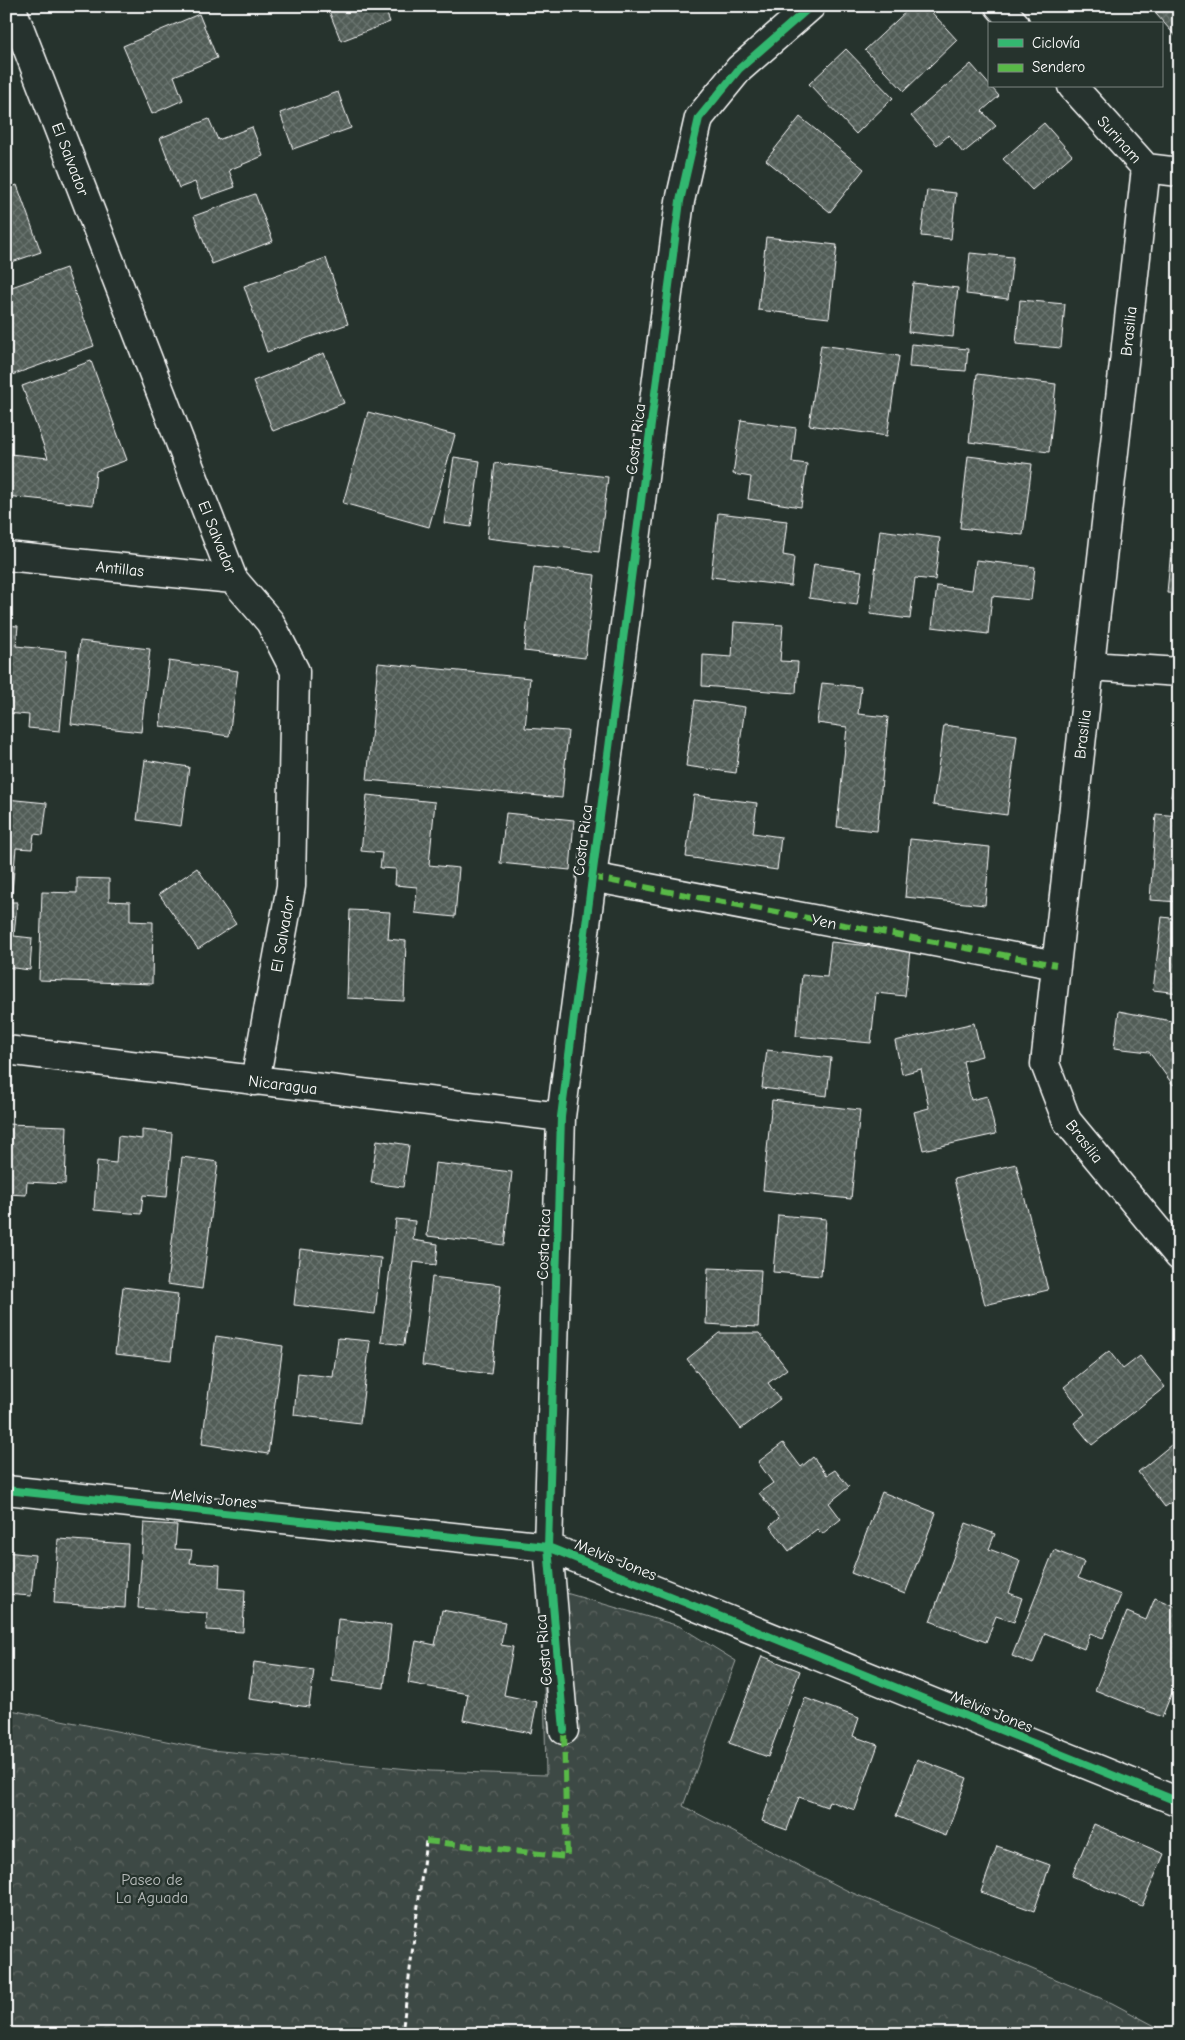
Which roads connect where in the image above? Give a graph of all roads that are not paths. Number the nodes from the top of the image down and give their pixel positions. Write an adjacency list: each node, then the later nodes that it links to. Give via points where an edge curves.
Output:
1 (11, 6): 9 (street, El Salvador)
2 (811, 6): 12 (street, Costa Rica, via 739,69 699,118 680,202)
3 (999, 6): 4 (street)
4 (1013, 22)
5 (1074, 88): 6 (street, Surinam)
6 (1146, 168): 7 (street, Surinam); 10 (street, Brasilia)
7 (1179, 172)
8 (6, 556): 9 (street, Antillas)
9 (233, 579): 15 (street, El Salvador, via 270,622 295,671 291,886)
10 (1090, 666): 11 (street); 13 (street, Brasilia)
11 (1179, 672)
12 (592, 877): 13 (street, Yen); 16 (street, Costa Rica)
13 (1056, 965): 17 (street, Brasilia, via 1045,1064 1067,1121)
14 (6, 1050): 15 (street, Nicaragua)
15 (255, 1081): 16 (street, Nicaragua)
16 (561, 1117): 19 (street, Costa Rica)
17 (1179, 1256)
18 (6, 1490): 19 (street, Melvis Jones)
19 (548, 1547): 20 (street, Costa Rica); 21 (street, Melvis Jones)
20 (564, 1730)
21 (1179, 1802)

